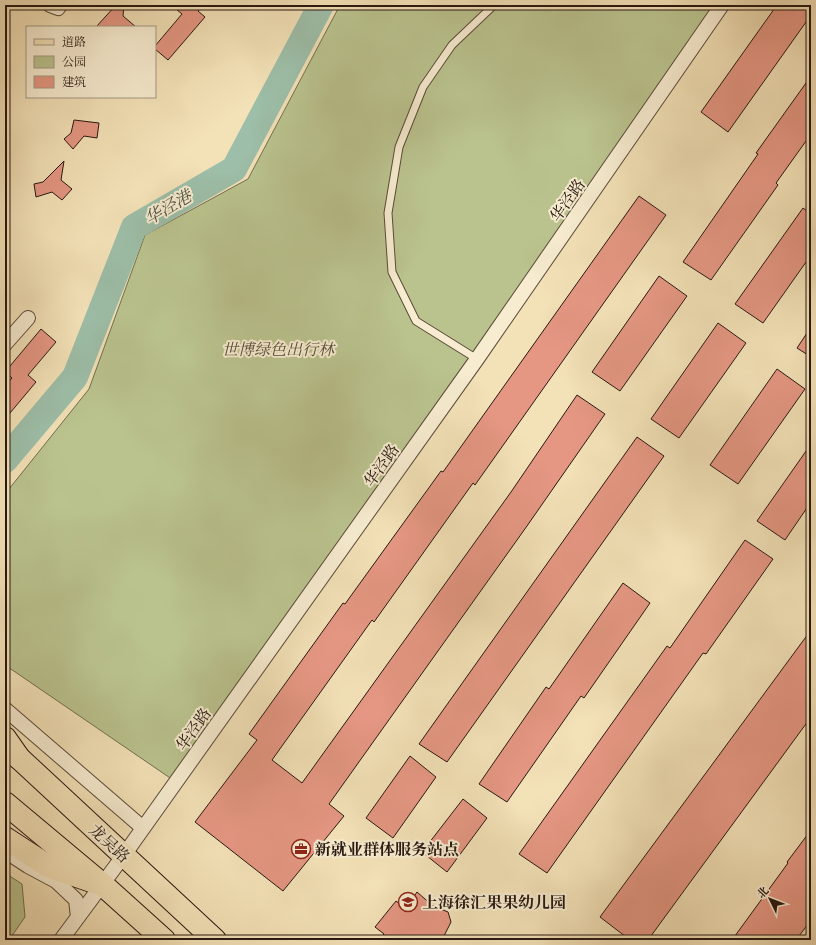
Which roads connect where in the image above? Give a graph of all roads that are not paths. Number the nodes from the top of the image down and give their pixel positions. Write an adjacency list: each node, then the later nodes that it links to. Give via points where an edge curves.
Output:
1 (50, 5): 2 (street, via 58,8)
2 (60, 5)
3 (494, 5): 7 (lane, via 452,45 423,87 399,147 388,214 392,272 416,320)
4 (722, 5): 7 (street, 华泾路)
5 (28, 318): 6 (street)
6 (5, 344)
7 (478, 359): 12 (street, 华泾路)
8 (5, 709): 12 (street)
9 (5, 738): 10 (main road, 龙吴路)
10 (12, 753): 15 (main road, 龙吴路)
11 (5, 803): 16 (main road)
12 (143, 828): 15 (street, 华泾路)
13 (5, 838): 16 (main road, via 48,866)
14 (5, 851): 17 (street, via 56,881 76,900)
15 (124, 855): 16 (street, 华泾路); 20 (main road, 龙吴路)
16 (103, 884): 17 (street, 华泾路); 19 (main road)
17 (78, 917): 18 (street, 华泾路)
18 (61, 940)
19 (164, 940)
20 (214, 940)

